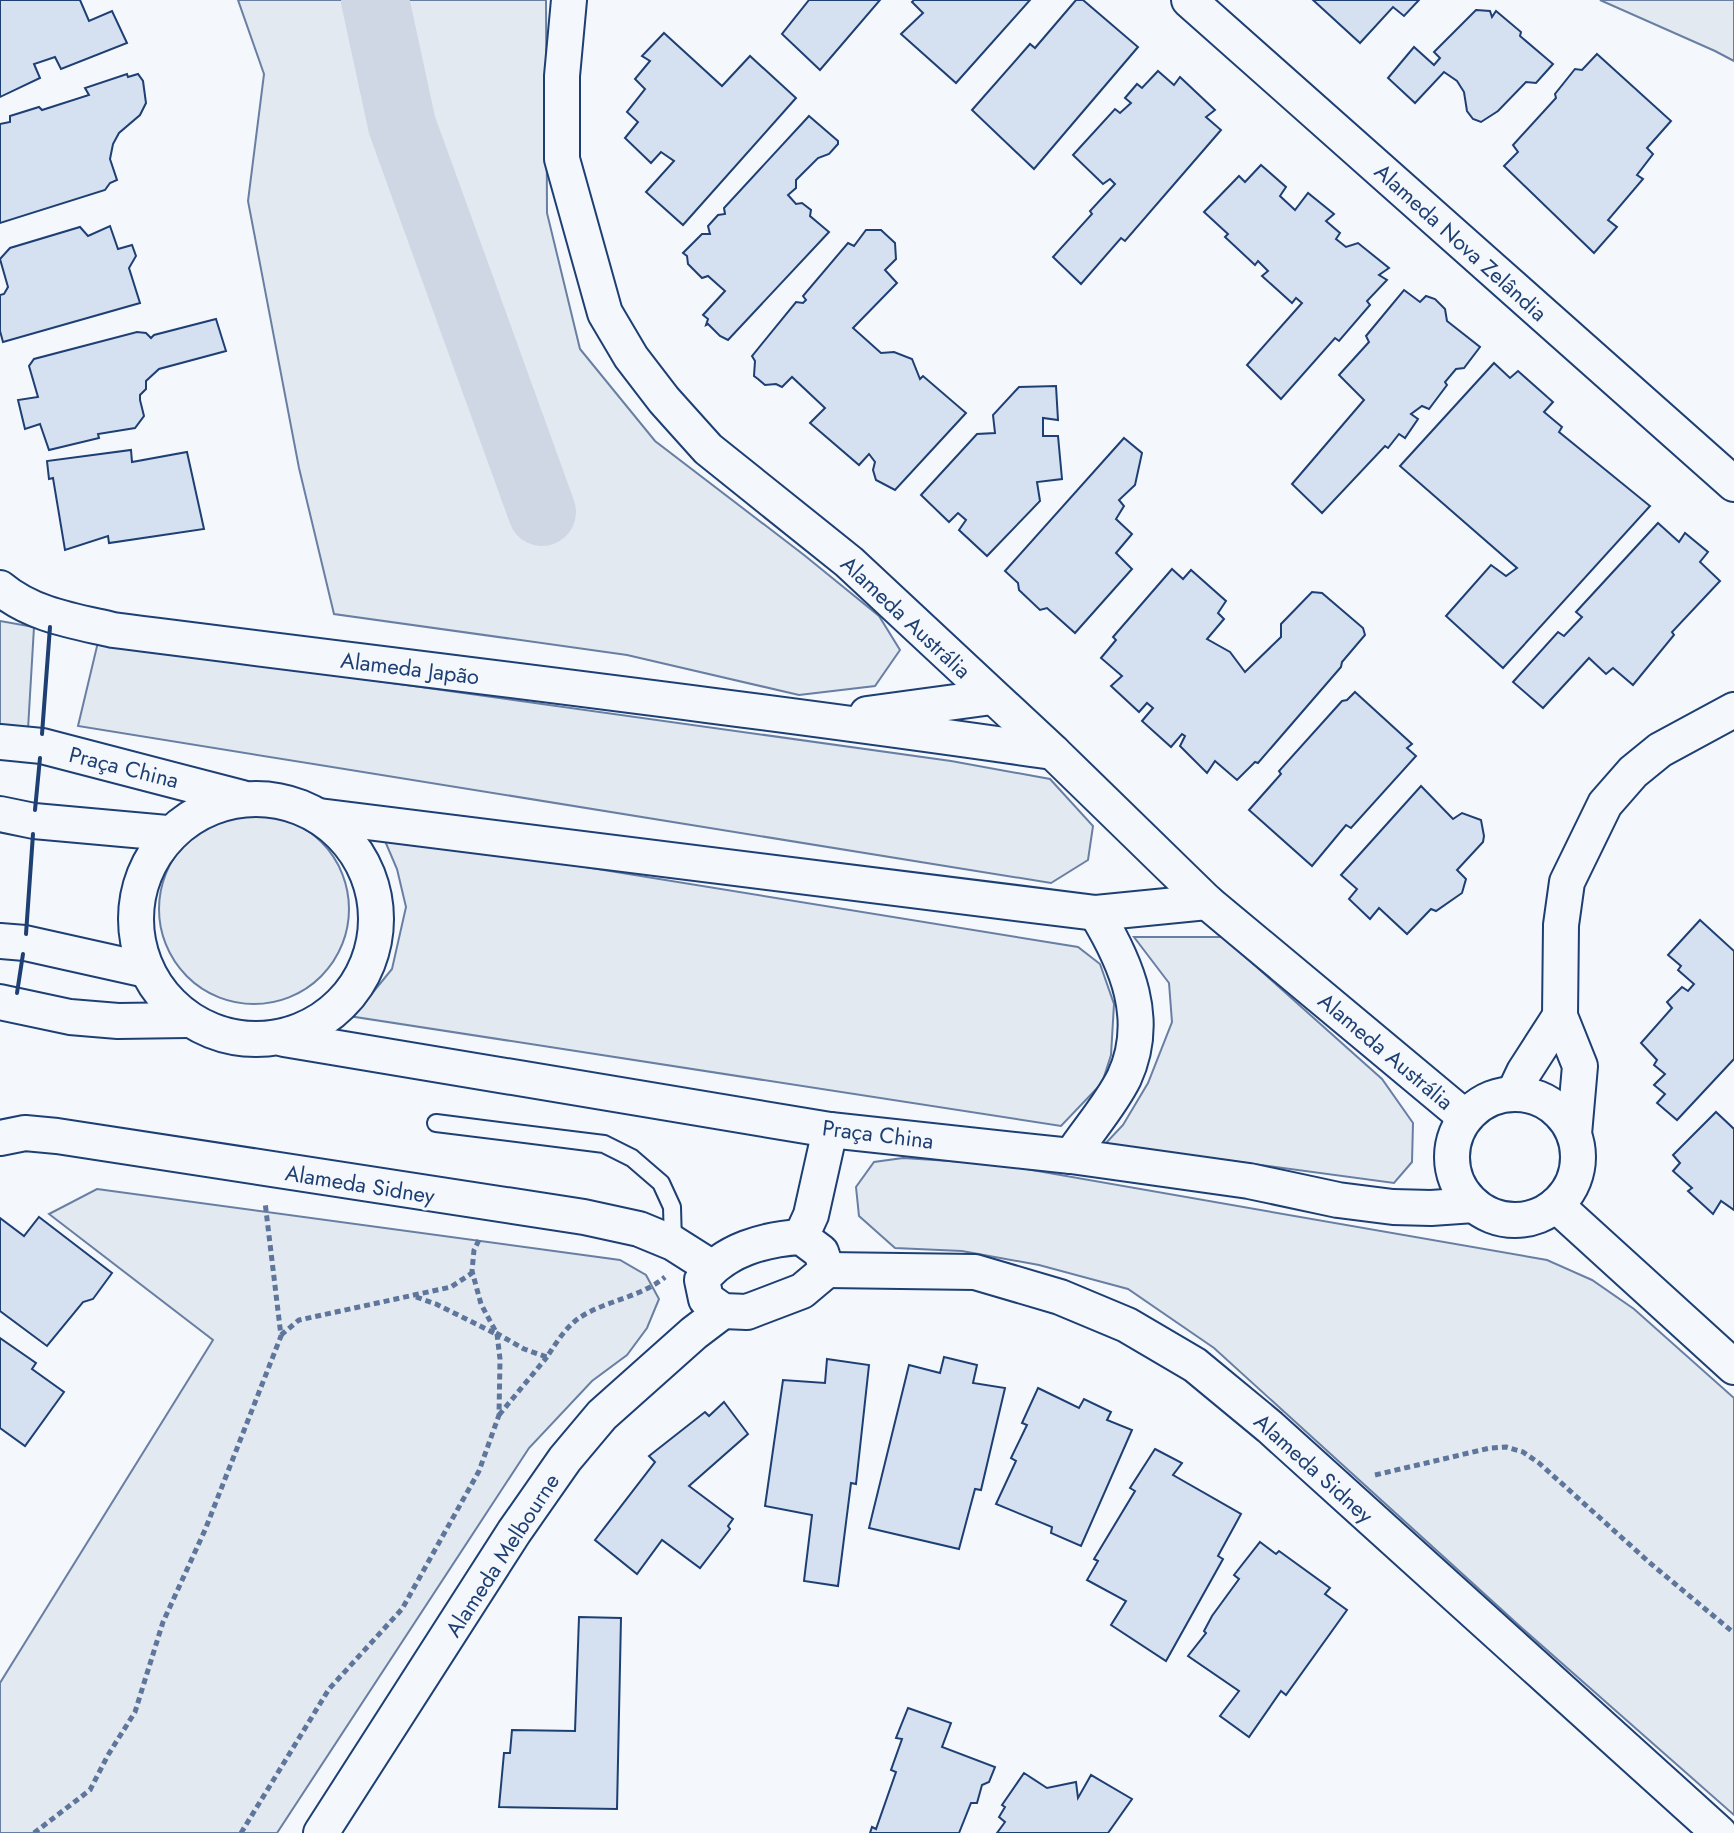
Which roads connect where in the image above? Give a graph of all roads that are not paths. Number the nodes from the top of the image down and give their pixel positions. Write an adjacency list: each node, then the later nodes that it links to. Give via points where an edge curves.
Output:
1 (569, 0): 5 (street, Alameda Austrália, via 562,159 605,313 631,357 708,449 849,562)
2 (1189, 0): 3 (street, Alameda Nova Zelândia)
3 (1734, 484)
4 (0, 588): 7 (street, Alameda Japão, via 17,602 56,617 113,630)
5 (992, 697): 7 (street, Alameda Japão); 9 (street, Alameda Austrália)
6 (1734, 710): 19 (street, via 1660,750 1605,804 1567,882)
7 (827, 719): 9 (street, Alameda Japão)
8 (0, 742): 10 (street, Praça China, via 42,746)
9 (1053, 752): 14 (street, Alameda Austrália)
10 (247, 799): 12 (street, Praça China, via 281,801); 13 (street, Praça China, via 212,806)
11 (0, 814): 13 (street)
12 (319, 816): 15 (street, Praça China); 21 (street, Praça China, via 349,842 369,877 377,916 372,956 354,991 325,1020)
13 (167, 833): 17 (street, Praça China, via 143,877 135,908 136,940)
14 (1207, 902): 15 (street, Praça China); 23 (street, Alameda Austrália)
15 (1096, 913): 28 (street, via 1118,949 1138,1027 1124,1077)
16 (0, 941): 17 (street)
17 (146, 970): 20 (street, Praça China, via 164,998)
18 (0, 1002): 20 (street, Praça China, via 70,1017)
19 (1560, 1016): 22 (street); 26 (street, via 1580,1066)
20 (188, 1020): 21 (street, Praça China, via 243,1036)
21 (284, 1039): 25 (street, Praça China)
22 (1514, 1093): 23 (street, via 1495,1096); 26 (street, via 1543,1100)
23 (1465, 1117): 29 (street, via 1454,1139 1451,1163)
24 (436, 1123): 32 (lane, via 604,1144 632,1158 661,1183 672,1207)
25 (830, 1130): 28 (street, Praça China); 31 (street)
26 (1574, 1134): 30 (street, via 1576,1173)
27 (0, 1138): 32 (street, Alameda Sidney, via 25,1133 57,1136 501,1205 639,1229)
28 (1071, 1156): 29 (street, Praça China, via 1393,1207)
29 (1474, 1205): 30 (street, via 1506,1220 1524,1220)
30 (1556, 1205): 36 (street)
31 (801, 1237): 33 (street, via 737,1252); 34 (street, via 821,1252)
32 (673, 1243): 33 (street, Alameda Sidney)
33 (711, 1267): 35 (street, via 702,1280 706,1299)
34 (827, 1270): 35 (street, via 802,1291 768,1306); 38 (street, Alameda Sidney, via 975,1272 1073,1302 1127,1325 1195,1365)
35 (723, 1311): 37 (street, Alameda Melbourne, via 602,1415 565,1459)
36 (1734, 1367)
37 (321, 1833)
38 (1719, 1833)

